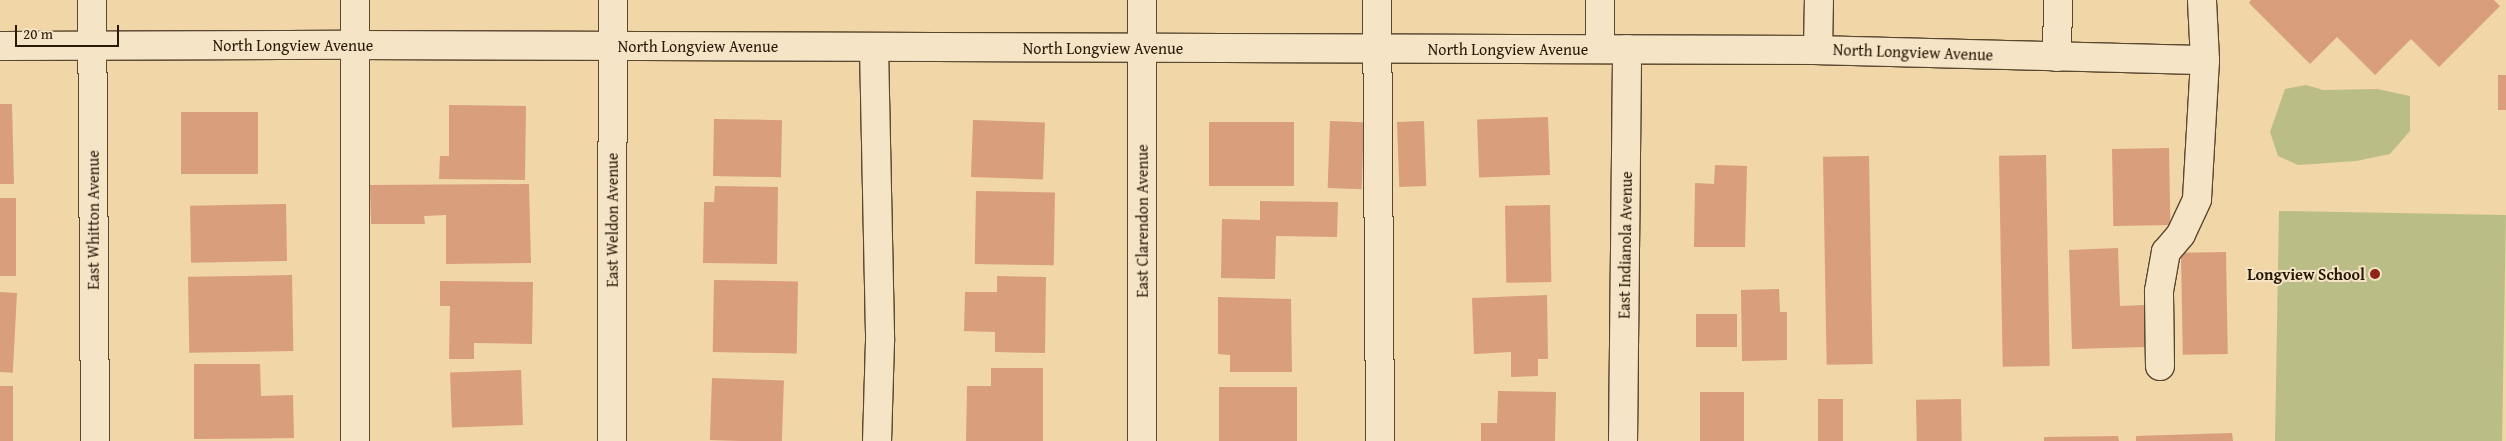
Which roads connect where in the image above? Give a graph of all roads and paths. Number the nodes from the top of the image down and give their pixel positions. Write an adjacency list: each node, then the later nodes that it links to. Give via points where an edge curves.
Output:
1 (92, 0): 12 (street, East Whitton Avenue)
2 (355, 0): 10 (street)
3 (613, 0): 13 (street, East Weldon Avenue)
4 (1142, 0): 15 (street, East Clarendon Avenue)
5 (1376, 0): 16 (street)
6 (1600, 0): 17 (street)
7 (1819, 0): 19 (street)
8 (2058, 0): 20 (street)
9 (2202, 0): 21 (street)
10 (355, 44): 12 (street, North Longview Avenue); 13 (street, North Longview Avenue); 24 (street)
11 (0, 46): 12 (street, North Longview Avenue)
12 (92, 46): 23 (street, East Whitton Avenue)
13 (612, 46): 14 (street, North Longview Avenue); 25 (street, East Weldon Avenue)
14 (874, 47): 15 (street, North Longview Avenue); 26 (street, via 880,341)
15 (1142, 48): 16 (street, North Longview Avenue); 27 (street, East Clarendon Avenue)
16 (1377, 48): 17 (street, North Longview Avenue); 28 (street)
17 (1600, 49): 18 (street, North Longview Avenue)
18 (1627, 49): 19 (street, North Longview Avenue); 29 (street, East Indianola Avenue)
19 (1818, 50): 20 (street, North Longview Avenue)
20 (2057, 57): 21 (street, North Longview Avenue)
21 (2205, 60): 22 (street, via 2197,200 2181,234 2166,252 2159,291)
22 (2160, 366)
23 (95, 441)
24 (355, 441)
25 (612, 441)
26 (877, 441)
27 (1142, 441)
28 (1380, 441)
29 (1623, 441)

